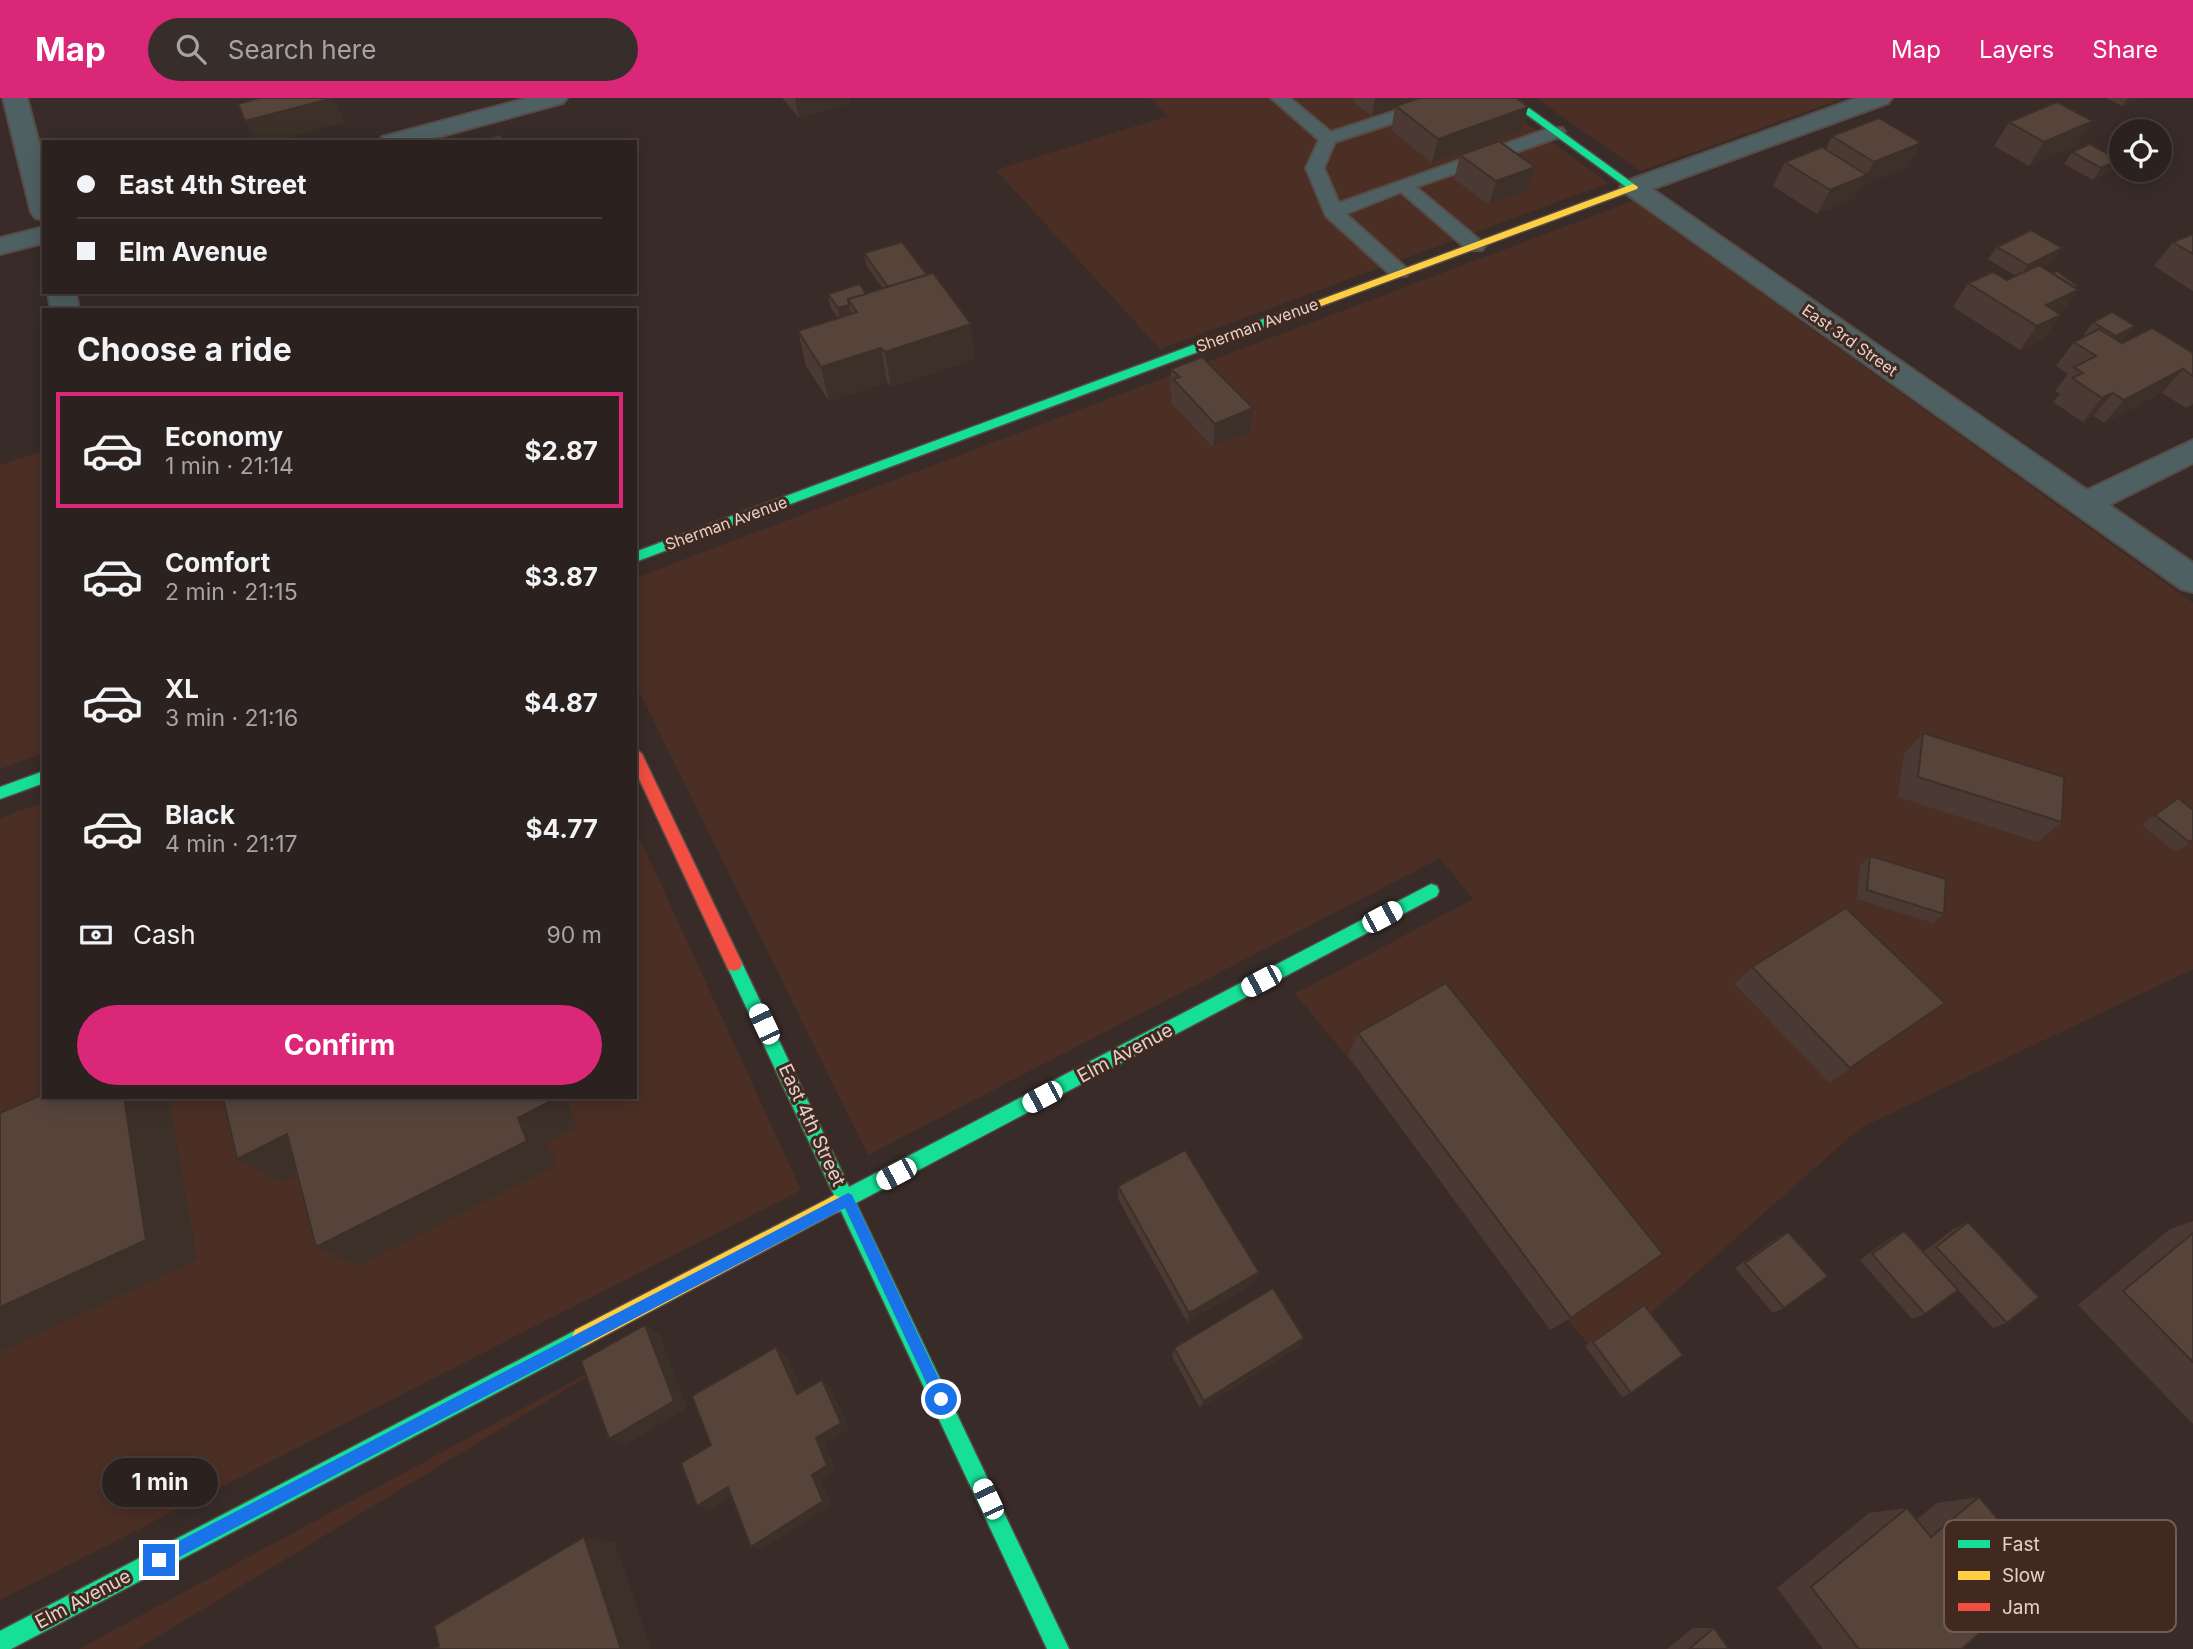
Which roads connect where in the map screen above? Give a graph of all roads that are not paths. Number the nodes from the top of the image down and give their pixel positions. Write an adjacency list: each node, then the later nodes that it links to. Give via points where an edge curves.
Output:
1 (15, 98): 12 (street)
2 (555, 98): 9 (street)
3 (1280, 98): 8 (lane)
4 (1452, 98): 8 (lane)
5 (1509, 98): 7 (street, East 3rd Street)
6 (1880, 98): 11 (street, Sherman Avenue)
7 (1556, 132): 10 (lane); 11 (street, East 3rd Street)
8 (1328, 139): 13 (lane, via 1315,167)
9 (398, 140)
10 (1403, 185): 13 (lane); 16 (lane)
11 (1633, 187): 16 (street, Sherman Avenue); 19 (street, East 3rd Street)
12 (42, 204)
13 (1334, 212): 17 (lane)
14 (42, 236): 15 (street)
15 (0, 246)
16 (1475, 246): 17 (street, Sherman Avenue)
17 (1398, 272): 20 (street, Sherman Avenue)
18 (2193, 450): 19 (street)
19 (2085, 504): 21 (street, East 3rd Street)
20 (637, 556)
21 (2193, 580)
22 (637, 758): 26 (street, East 4th Street)
23 (42, 778): 24 (street)
24 (0, 793)
25 (1431, 891): 26 (street, Elm Avenue)
26 (848, 1200): 27 (street, Elm Avenue); 28 (street, East 4th Street)
27 (0, 1643)
28 (1058, 1649)

